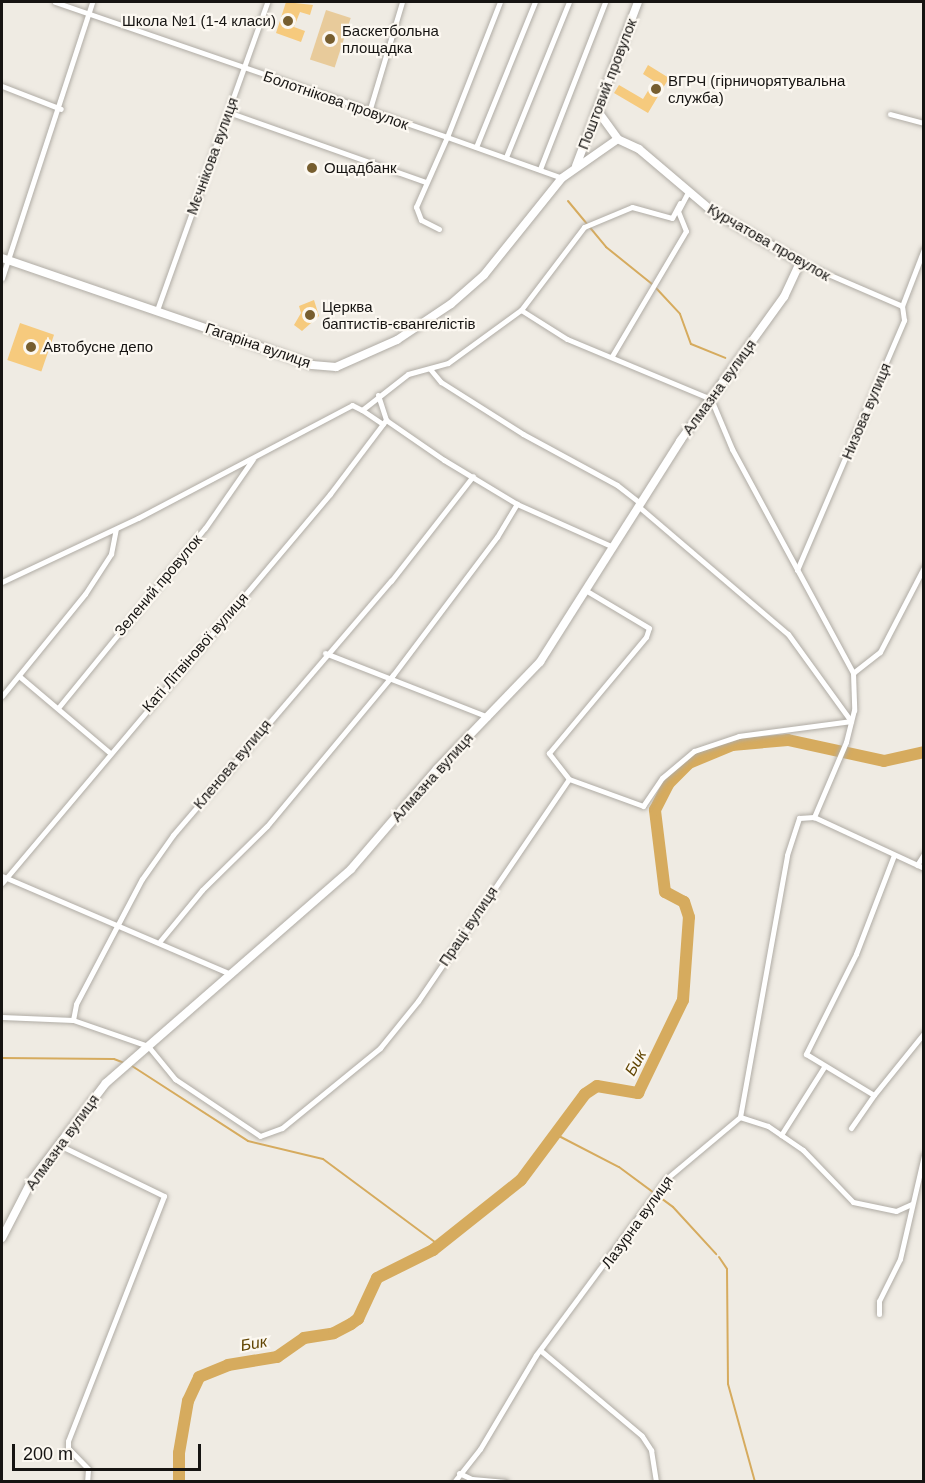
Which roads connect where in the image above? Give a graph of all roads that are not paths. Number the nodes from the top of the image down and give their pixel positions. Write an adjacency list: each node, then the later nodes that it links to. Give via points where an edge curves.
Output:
1 (55, 2): 10 (street, Болотнікова провулок)
2 (92, 2): 10 (street)
3 (267, 2): 11 (street, Мєчнікова вулиця)
4 (402, 2): 16 (street)
5 (500, 2): 19 (street)
6 (535, 2): 21 (street)
7 (569, 2): 22 (street)
8 (605, 2): 24 (street)
9 (638, 2): 14 (main road, Поштовий провулок)
10 (89, 14): 11 (street, Болотнікова провулок); 13 (street)
11 (245, 68): 15 (street, Мєчнікова вулиця); 16 (street, Болотнікова провулок)
12 (2, 86): 13 (street)
13 (61, 109): 31 (street)
14 (597, 110): 20 (main road, Курчатова провулок); 23 (main road, Поштовий провулок)
15 (228, 112): 26 (street); 35 (street, Мєчнікова вулиця)
16 (369, 112): 19 (street, Болотнікова провулок)
17 (890, 114): 18 (street)
18 (924, 123)
19 (447, 137): 21 (street, Болотнікова провулок); 26 (street)
20 (618, 139): 23 (main road, Гагаріна вулиця); 27 (main road, Курчатова провулок, via 639,149)
21 (476, 147): 22 (street, Болотнікова провулок)
22 (507, 157): 24 (street, Болотнікова провулок)
23 (576, 166): 25 (main road, Гагаріна вулиця)
24 (540, 169): 25 (street, Болотнікова провулок)
25 (562, 178): 35 (main road, Гагаріна вулиця, via 483,275 451,304 357,361 336,368 312,365)
26 (426, 182): 29 (street, via 417,213)
27 (688, 192): 28 (street); 32 (main road, Курчатова провулок, via 712,211)
28 (680, 203): 36 (street, via 672,218 632,207 584,227); 37 (street, via 679,218 686,231)
29 (439, 229)
30 (924, 249): 34 (street, Низова вулиця)
31 (5, 260): 33 (street); 35 (main road, Гагаріна вулиця)
32 (800, 262): 34 (street, Курчатова провулок); 40 (main road, Алмазна вулиця, via 784,297)
33 (2, 278)
34 (902, 306): 50 (street, Низова вулиця, via 904,320)
35 (157, 310)
36 (521, 310): 37 (street, via 567,339); 38 (street, via 448,363)
37 (612, 356): 40 (street)
38 (430, 369): 39 (street, via 408,374); 46 (street, via 441,382 522,434 617,485)
39 (378, 395): 41 (street); 42 (street)
40 (711, 399): 46 (main road, Алмазна вулиця); 50 (street, via 732,449)
41 (362, 410): 42 (street); 43 (street, via 352,405)
42 (384, 422): 44 (street); 61 (street, Каті Літвінової вулиця, via 330,494)
43 (254, 458): 47 (street); 58 (street, Зелений провулок, via 205,528)
44 (473, 476): 45 (street); 53 (street, Кленова вулиця, via 391,581)
45 (517, 504): 48 (street); 56 (street, via 424,636)
46 (639, 504): 48 (main road, Алмазна вулиця); 60 (street, via 788,634)
47 (116, 529): 51 (street); 55 (street, via 111,554 85,594)
48 (611, 546): 52 (main road, Алмазна вулиця)
49 (924, 567): 54 (street, via 880,652)
50 (798, 570): 54 (street)
51 (2, 582)
52 (585, 590): 59 (main road, Алмазна вулиця, via 540,662); 62 (street, via 649,628 642,644 549,753)
53 (325, 653): 56 (street); 69 (street, Кленова вулиця, via 173,835 142,879)
54 (853, 673): 60 (street)
55 (19, 676): 57 (street); 58 (street)
56 (388, 678): 59 (street); 70 (street, via 310,777)
57 (2, 696)
58 (58, 708): 61 (street)
59 (488, 717): 71 (main road, Алмазна вулиця, via 351,869)
60 (851, 721): 62 (street, via 739,736 694,751 662,778 643,806); 63 (street, via 837,768)
61 (110, 753): 68 (street, Каті Літвінової вулиця)
62 (569, 779): 75 (street, Праці вулиця, via 400,1026 380,1048 282,1128 266,1136 253,1134 175,1079)
63 (814, 817): 65 (street); 78 (street, via 806,815 794,825)
64 (924, 854): 66 (street)
65 (894, 855): 66 (street); 76 (street, via 856,954 806,1054)
66 (917, 865): 67 (street)
67 (924, 868)
68 (3, 879): 69 (street)
69 (119, 925): 70 (street); 73 (street, Кленова вулиця, via 76,1004)
70 (160, 941): 71 (street)
71 (233, 975): 75 (main road, Алмазна вулиця)
72 (2, 1017): 73 (street)
73 (73, 1020): 75 (street)
74 (924, 1033): 77 (street)
75 (148, 1046): 81 (main road, Алмазна вулиця, via 122,1069)
76 (825, 1067): 77 (street); 80 (street)
77 (874, 1095): 79 (street)
78 (740, 1117): 80 (street); 86 (street, Лазурна вулиця, via 666,1179)
79 (851, 1128)
80 (782, 1136): 83 (street, via 802,1150 853,1202 896,1211)
81 (57, 1144): 84 (main road, Алмазна вулиця); 89 (street, via 164,1196 68,1441 68,1448 88,1469)
82 (924, 1155): 83 (street)
83 (912, 1204): 85 (street, via 900,1259 879,1301)
84 (2, 1235)
85 (879, 1314)
86 (540, 1350): 87 (street, Лазурна вулиця, via 480,1449); 92 (street, via 642,1436 651,1450)
87 (459, 1473): 88 (street); 90 (street, Лазурна вулиця)
88 (473, 1480): 91 (street)
89 (87, 1482)
90 (454, 1482)
91 (506, 1482)
92 (656, 1482)

